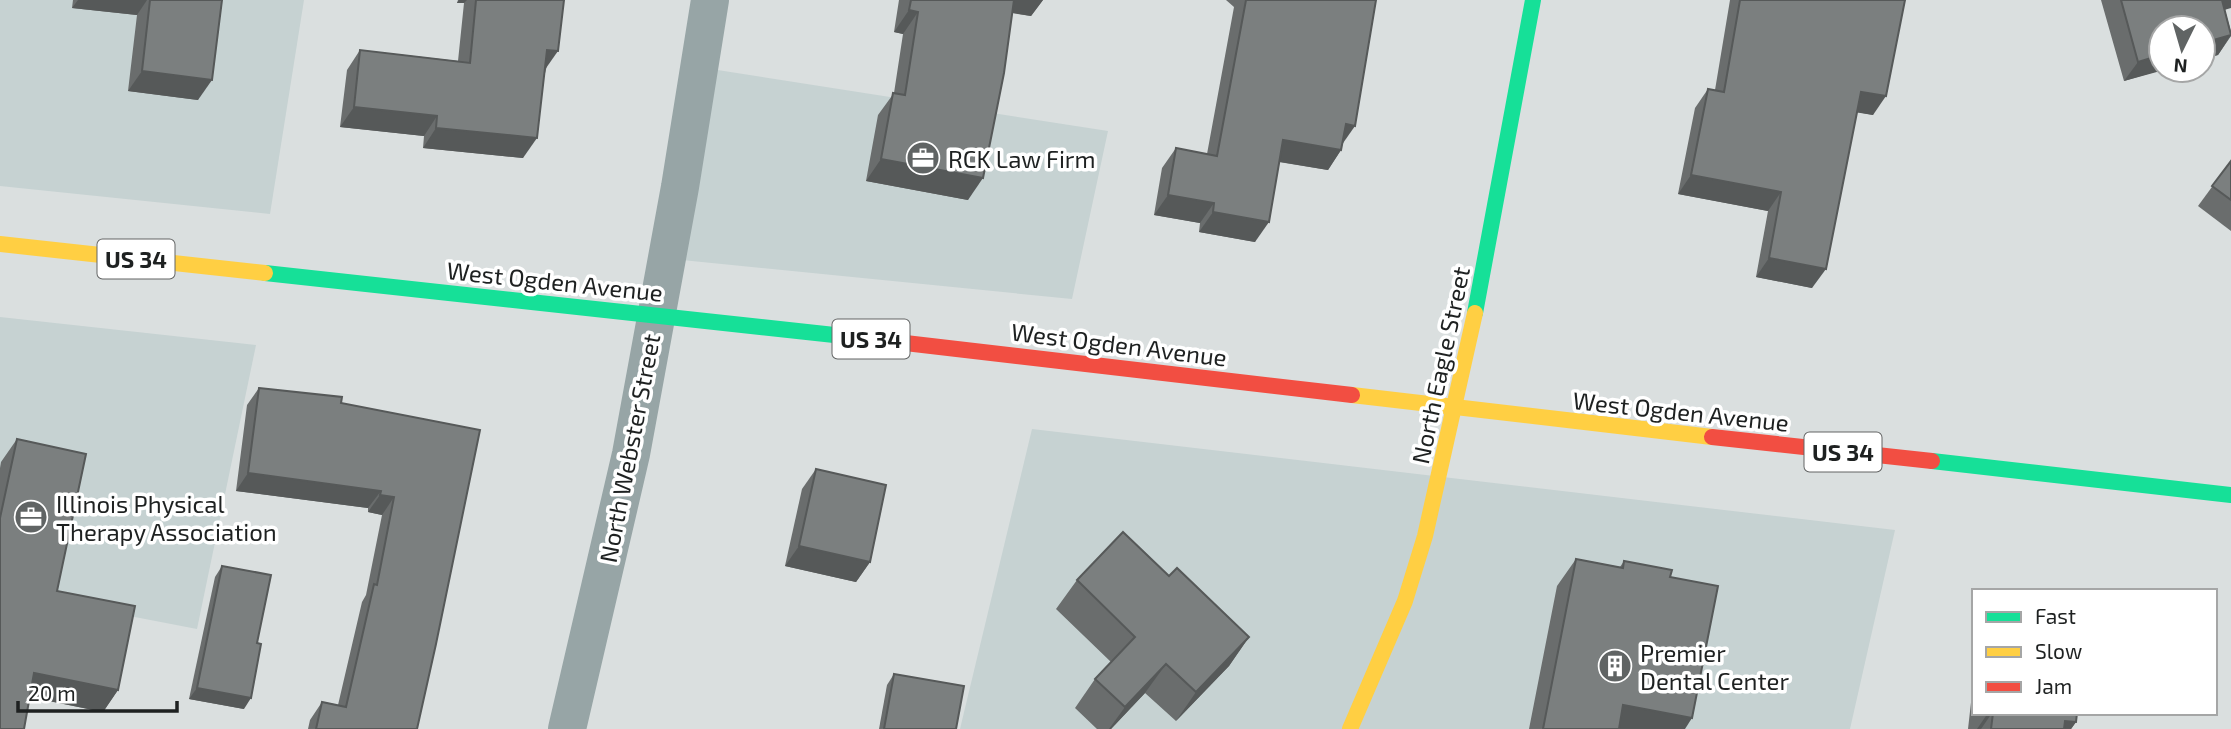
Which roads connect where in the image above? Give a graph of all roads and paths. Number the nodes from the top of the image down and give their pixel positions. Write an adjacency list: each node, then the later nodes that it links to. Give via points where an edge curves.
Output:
1 (710, 0): 4 (street, North Webster Street)
2 (1534, 0): 5 (main road, North Eagle Street)
3 (0, 244): 4 (main road, West Ogden Avenue / US 34)
4 (655, 315): 5 (main road, West Ogden Avenue / US 34); 7 (street, North Webster Street, via 628,470)
5 (1455, 408): 6 (main road, West Ogden Avenue / US 34); 8 (main road, North Eagle Street, via 1405,601)
6 (2231, 495)
7 (567, 729)
8 (1350, 729)

